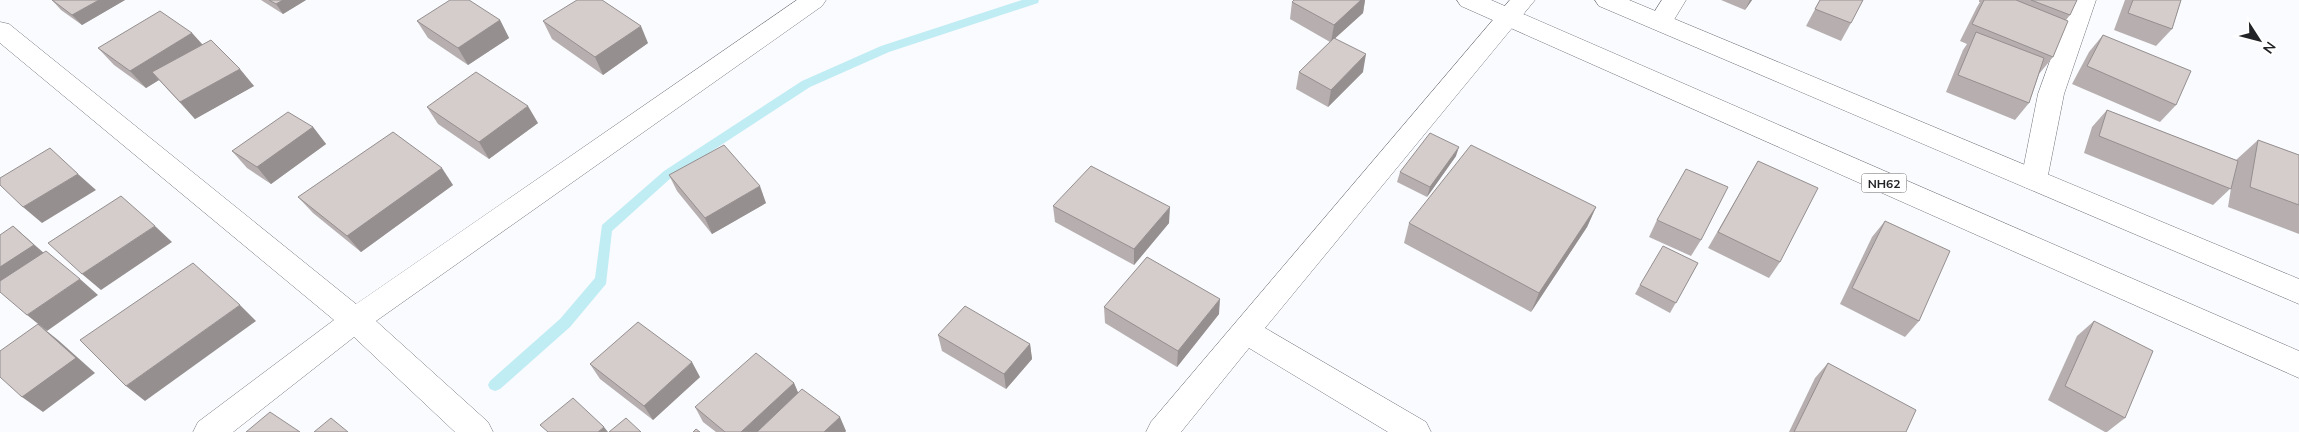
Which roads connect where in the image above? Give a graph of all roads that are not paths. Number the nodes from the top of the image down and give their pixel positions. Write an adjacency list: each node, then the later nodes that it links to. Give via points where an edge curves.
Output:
1 (814, 0): 11 (street)
2 (1469, 0): 6 (street, NH62)
3 (1607, 0): 7 (street)
4 (1674, 0): 7 (street)
5 (2084, 0): 9 (street, via 2051,94)
6 (1516, 9): 12 (street); 13 (street, NH62)
7 (1660, 22): 9 (street)
8 (0, 30): 11 (street)
9 (2034, 180): 10 (street)
10 (2299, 292)
11 (355, 320): 14 (street); 15 (street)
12 (1245, 331): 16 (street); 17 (street)
13 (2299, 365)
14 (209, 432)
15 (477, 432)
16 (1162, 432)
17 (1415, 432)

